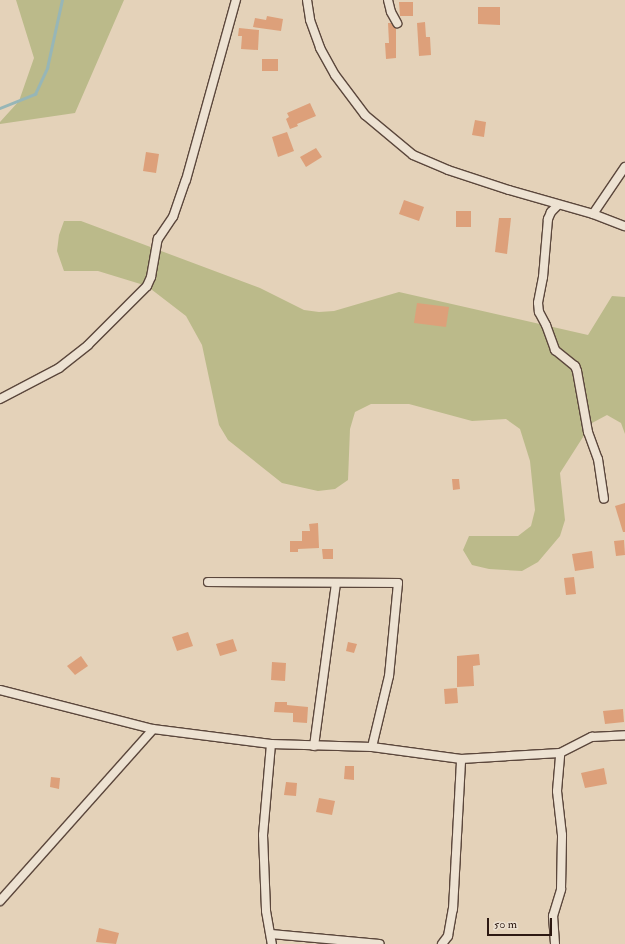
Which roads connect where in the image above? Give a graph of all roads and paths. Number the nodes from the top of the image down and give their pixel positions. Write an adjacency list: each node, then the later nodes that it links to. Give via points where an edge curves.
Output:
1 (236, 0): 9 (street, via 186,180 173,217 158,239 147,286 88,345 58,368)
2 (308, 0): 6 (street, via 310,20 320,48 335,75 365,115 413,155 448,170)
3 (388, 0): 4 (street)
4 (397, 24)
5 (625, 167): 7 (street)
6 (558, 205): 7 (street); 10 (street, via 548,219 539,312 555,350 575,366 577,371 588,432 598,459)
7 (593, 214): 8 (street)
8 (625, 226)
9 (0, 399)
10 (604, 499)
11 (208, 582): 12 (street)
12 (336, 583): 17 (street); 18 (street, via 398,583 389,676)
13 (0, 690): 14 (street)
14 (153, 729): 16 (street); 21 (street)
15 (625, 735): 19 (street, via 592,737)
16 (271, 744): 17 (street); 22 (street, via 263,835 266,910)
17 (314, 746): 18 (street)
18 (372, 747): 20 (street)
19 (560, 753): 20 (street); 26 (street, via 558,791 562,866 561,889 553,916)
20 (461, 759): 25 (street, via 453,908 448,936)
21 (0, 901)
22 (271, 934): 23 (street); 24 (street)
23 (272, 944)
24 (380, 944)
25 (442, 944)
26 (555, 944)

